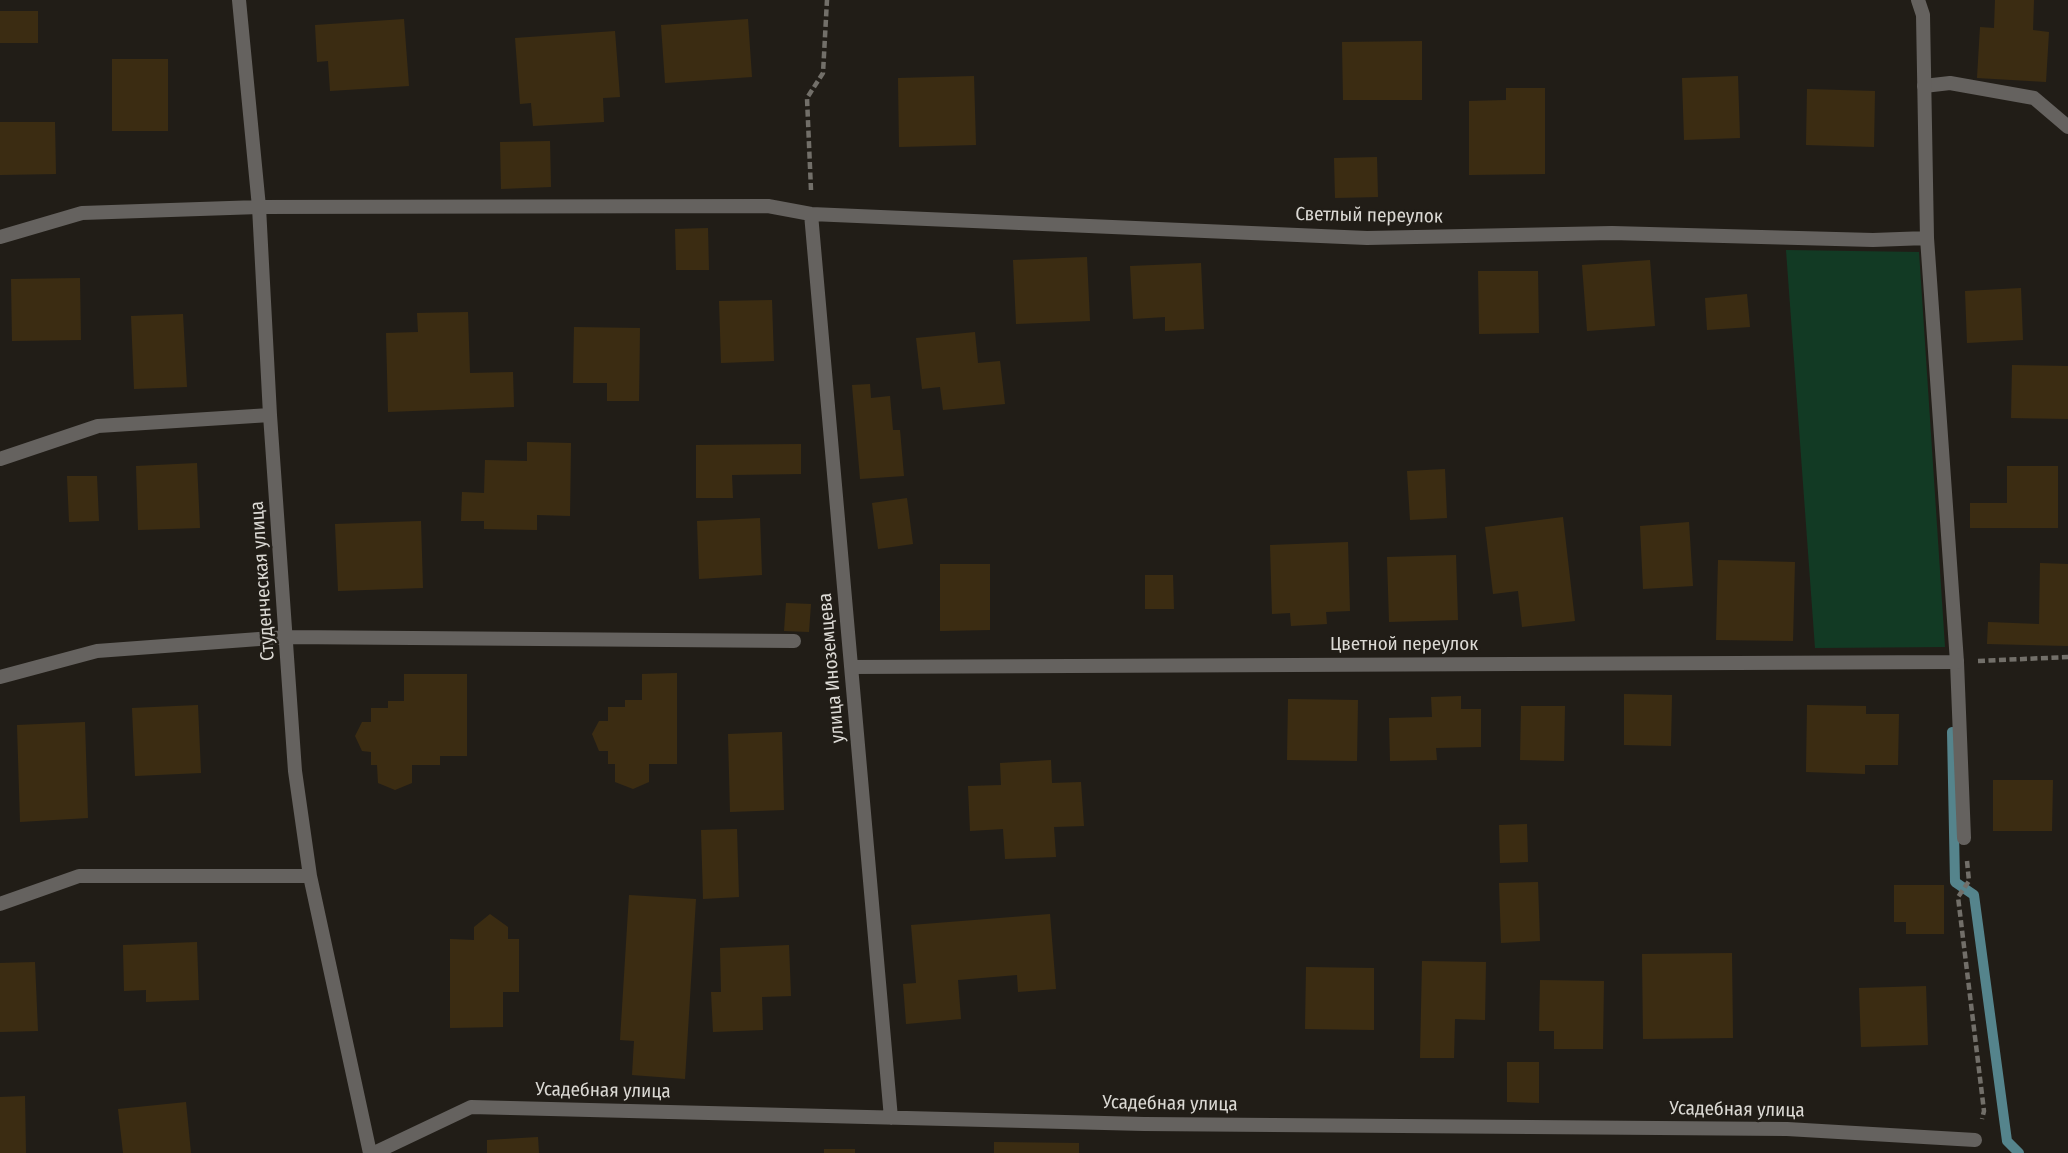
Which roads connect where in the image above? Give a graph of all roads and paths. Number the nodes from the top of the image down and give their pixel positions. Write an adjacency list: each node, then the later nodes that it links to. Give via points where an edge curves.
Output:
1 (239, 0): 6 (street, Студенческая улица)
2 (827, 0): 7 (path, via 823,73 807,98)
3 (1918, 0): 4 (street, via 1923,15)
4 (1924, 86): 5 (street, via 1950,83 2034,98); 9 (street)
5 (2068, 127)
6 (259, 207): 7 (street, Светлый переулок, via 768,206); 8 (street, Светлый переулок, via 82,213); 10 (street, Студенческая улица)
7 (811, 214): 9 (street, Светлый переулок, via 1367,238 1612,233); 16 (street, улица Иноземцева)
8 (0, 237)
9 (1927, 238): 15 (street)
10 (270, 415): 11 (street, via 98,426); 12 (street, Студенческая улица)
11 (0, 458)
12 (286, 637): 13 (street); 17 (street, via 97,651); 19 (street, Студенческая улица, via 295,771)
13 (794, 641)
14 (2068, 657): 15 (path)
15 (1957, 662): 16 (street, Цветной переулок); 18 (street)
16 (851, 667): 22 (street, улица Иноземцева)
17 (0, 677)
18 (1964, 838)
19 (310, 876): 21 (street, via 79,876); 24 (street, Студенческая улица)
20 (1969, 881): 23 (path, via 1958,897 1984,1111)
21 (0, 904)
22 (891, 1118): 23 (street, Усадебная улица, via 1787,1129); 24 (street, Усадебная улица, via 471,1107)
23 (1975, 1140)
24 (372, 1153)

